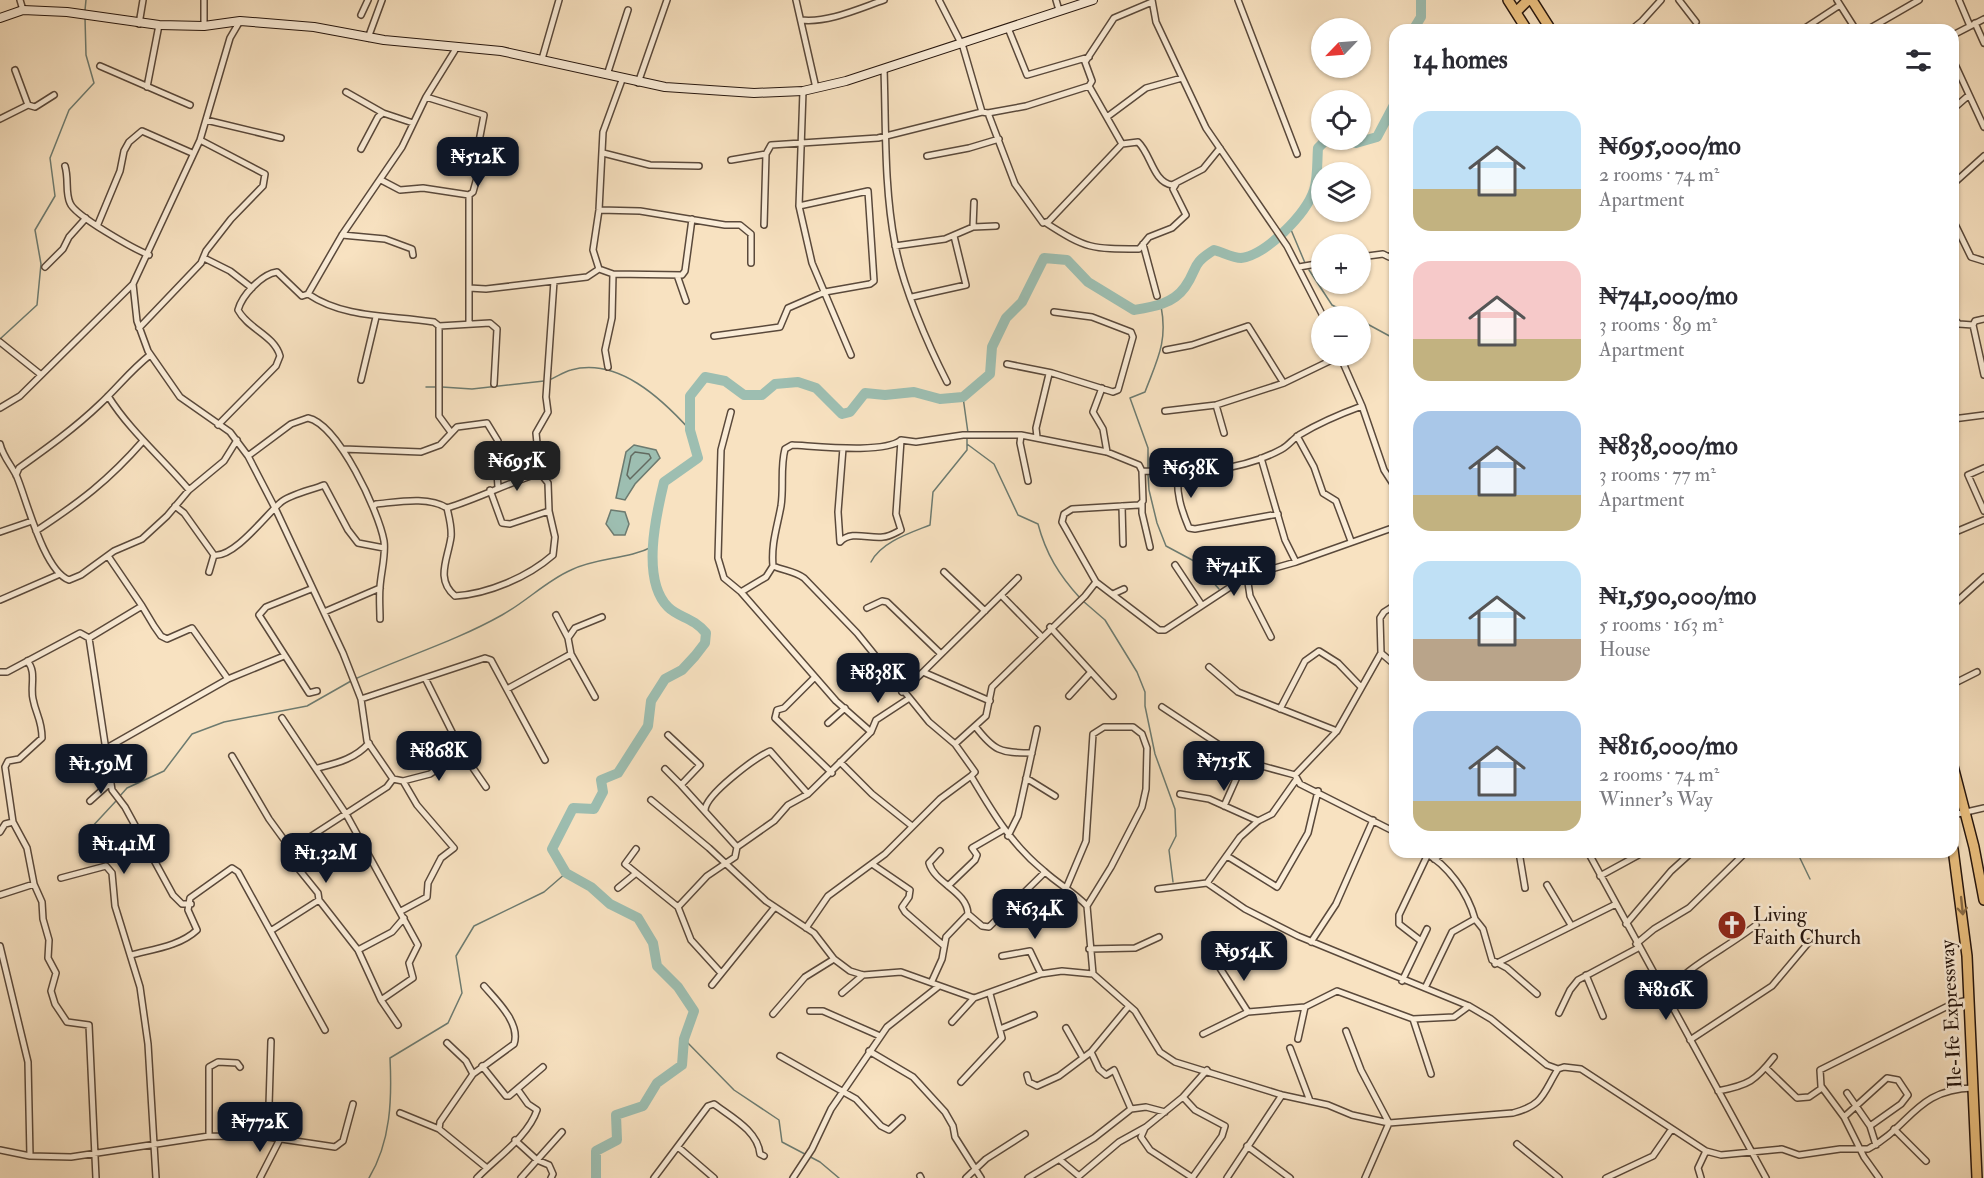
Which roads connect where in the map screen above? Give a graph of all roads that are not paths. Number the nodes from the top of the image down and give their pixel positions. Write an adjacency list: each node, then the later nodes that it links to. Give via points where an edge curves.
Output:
1 (20, 0): 25 (street)
2 (143, 0): 36 (street)
3 (204, 0): 45 (street)
4 (368, 0): 29 (street)
5 (382, 0): 49 (street)
6 (559, 0): 54 (street)
7 (667, 0): 62 (street)
8 (796, 0): 32 (street)
9 (861, 0): 23 (street); 24 (street)
10 (884, 0): 23 (street)
11 (939, 0): 50 (street)
12 (1056, 0): 27 (street)
13 (1093, 0): 27 (street)
14 (1238, 0): 93 (street)
15 (1508, 0): 28 (highway)
16 (1530, 0): 28 (highway); 38 (highway)
17 (1661, 0): 39 (street)
18 (1679, 0): 35 (street)
19 (1918, 0): 42 (street)
20 (1959, 0): 44 (street)
21 (1152, 1): 53 (street, via 1114,18); 60 (street, via 1156,22)
22 (1839, 3): 40 (street); 41 (street)
23 (872, 4): 24 (street)
24 (861, 7): 34 (street)
25 (23, 10): 30 (street); 36 (street, via 67,12)
26 (628, 10): 59 (street)
27 (1059, 10): 47 (street)
28 (1516, 12): 37 (highway)
29 (361, 15)
30 (0, 18)
31 (1984, 19): 44 (street)
32 (801, 20): 34 (street); 46 (street)
33 (240, 21): 45 (street); 49 (street, via 314,27); 78 (street, via 230,38)
34 (811, 21): 46 (street)
35 (1696, 22)
36 (139, 24): 43 (street)
37 (1523, 24)
38 (1547, 24)
39 (1638, 24)
40 (1810, 24)
41 (1852, 24)
42 (1877, 24)
43 (159, 25): 45 (street); 64 (street)
44 (1973, 25): 48 (street); 51 (street)
45 (204, 26)
46 (802, 28): 65 (street)
47 (1008, 28): 50 (street); 53 (street, via 1027,75)
48 (1959, 32)
49 (368, 38): 52 (street)
50 (959, 42): 56 (street); 75 (street)
51 (1984, 44)
52 (457, 47): 54 (street); 70 (street)
53 (1089, 57): 63 (street, via 1085,62 1092,81)
54 (543, 58): 59 (street)
55 (99, 66): 64 (street)
56 (884, 69): 65 (street); 81 (street)
57 (15, 70): 71 (street)
58 (1959, 72): 69 (street)
59 (607, 76): 61 (street)
60 (1182, 78): 76 (street, via 1146,88); 88 (street)
61 (622, 80): 62 (street); 91 (street, via 603,132)
62 (638, 83): 66 (street, via 703,92)
63 (1089, 86): 75 (street); 76 (street)
64 (147, 87): 72 (street)
65 (816, 88): 66 (street)
66 (803, 91): 85 (street)
67 (346, 92): 74 (street)
68 (54, 95): 71 (street, via 36,107)
69 (1970, 95): 73 (street); 80 (street)
70 (426, 97): 79 (street); 89 (street, via 484,115)
71 (28, 105): 77 (street)
72 (190, 105)
73 (1959, 105)
74 (384, 113): 79 (street); 87 (street)
75 (985, 113): 81 (street); 83 (street)
76 (1107, 117): 86 (street)
77 (0, 119)
78 (206, 120): 82 (street); 84 (street)
79 (413, 123): 101 (street)
80 (1984, 127)
81 (887, 135): 85 (street); 118 (street, via 887,183)
82 (281, 138)
83 (999, 139): 94 (street); 109 (street, via 1015,184 1034,213)
84 (200, 140): 90 (street); 123 (street, via 252,165 265,174 266,181 231,219)
85 (802, 141): 92 (street, via 771,145); 105 (street)
86 (1122, 144): 102 (street, via 1138,142 1166,184); 109 (street)
87 (361, 148)
88 (1220, 148): 102 (street, via 1203,169); 128 (street)
89 (477, 152)
90 (192, 153): 110 (street, via 142,131 124,151); 119 (street)
91 (603, 153): 98 (street, via 650,165); 106 (street)
92 (766, 154): 96 (street); 111 (street)
93 (1297, 154)
94 (927, 156)
95 (1984, 156): 100 (street)
96 (731, 160)
97 (65, 166): 107 (street, via 69,202)
98 (699, 166)
99 (480, 167): 103 (street)
100 (1959, 179)
101 (381, 180): 103 (street, via 400,190 423,188); 115 (street)
102 (1177, 183): 117 (street, via 1173,189 1186,215 1181,222 1149,237)
103 (469, 195): 135 (street)
104 (974, 201): 113 (street)
105 (799, 206): 136 (street, via 812,263); 136 (street, via 868,191 874,280)
106 (599, 210): 108 (street); 129 (street, via 593,250)
107 (86, 218): 110 (street); 127 (street)
108 (692, 219): 125 (street, via 740,225 751,234); 131 (street, via 685,270)
109 (1046, 223): 117 (street, via 1082,245 1099,249 1139,249)
110 (98, 224): 119 (street)
111 (764, 225)
112 (996, 226): 113 (street)
113 (973, 227): 116 (street)
114 (1959, 232): 124 (street, via 1971,257)
115 (342, 235): 120 (street, via 385,239 412,249); 137 (street)
116 (954, 236): 118 (street); 139 (street, via 966,285)
117 (1143, 244): 138 (street)
118 (895, 246): 139 (street)
119 (149, 255): 133 (street)
120 (413, 255)
121 (1371, 256): 122 (street)
122 (1389, 257)
123 (204, 258): 134 (street); 149 (street)
124 (1984, 261)
125 (751, 262)
126 (1311, 265): 128 (street)
127 (45, 267)
128 (1299, 267): 141 (street)
129 (599, 269): 130 (street); 132 (street, via 587,277)
130 (613, 274): 131 (street); 158 (street, via 612,318 605,350)
131 (677, 275): 140 (street)
132 (554, 281): 135 (street); 193 (street, via 548,412 537,433)
133 (134, 284): 149 (street); 159 (street)
134 (252, 288): 137 (street, via 268,273 277,272 299,294); 175 (street, via 238,310 274,343 280,356 276,366)
135 (469, 288): 145 (street)
136 (825, 292): 150 (street, via 788,308 780,327); 154 (street)
137 (308, 294): 143 (street, via 322,304)
138 (1157, 296)
139 (912, 297): 163 (street)
140 (686, 301)
141 (1318, 306)
142 (1054, 312): 166 (street, via 1092,317 1131,332 1118,390)
143 (376, 316): 147 (street, via 428,321); 162 (street)
144 (1984, 319): 148 (street, via 1975,321)
145 (469, 324): 147 (street); 165 (street, via 490,323 497,329)
146 (1959, 324): 148 (street)
147 (439, 326): 176 (street, via 439,416)
148 (1973, 326): 161 (street)
149 (139, 328): 153 (street)
150 (714, 336)
151 (0, 342): 159 (street)
152 (1166, 350): 164 (street, via 1248,326)
153 (150, 355): 167 (street); 175 (street, via 180,397)
154 (851, 356)
155 (1007, 364): 160 (street)
156 (1318, 366): 164 (street)
157 (1344, 366): 169 (street)
158 (608, 367)
159 (40, 374): 170 (street, via 20,396)
160 (1049, 374): 166 (street); 180 (street)
161 (1984, 375)
162 (361, 380)
163 (946, 382)
164 (1283, 382): 168 (street)
165 (494, 384)
166 (1102, 388): 187 (street, via 1093,412 1103,429)
167 (108, 396): 183 (street); 194 (street)
168 (1216, 405): 171 (street); 177 (street)
169 (1362, 406): 179 (street); 195 (street)
170 (0, 408)
171 (1165, 411)
172 (731, 412): 236 (street, via 721,450 718,558 724,578)
173 (1984, 415): 174 (street)
174 (1959, 418)
175 (218, 425): 181 (street)
176 (450, 431): 186 (street, via 440,445 422,453); 197 (street, via 487,423 498,441)
177 (1224, 433)
178 (1021, 435): 180 (street); 182 (street); 196 (street)
179 (1297, 436): 189 (street); 215 (street, via 1323,493 1335,499)
180 (1037, 437): 187 (street)
181 (237, 440): 188 (street); 198 (street, via 224,461)
182 (901, 440): 185 (street, via 896,445); 185 (street, via 897,514 901,530 882,538 864,535 840,542)
183 (143, 441): 198 (street); 213 (street, via 112,476)
184 (0, 444): 194 (street)
185 (843, 448): 223 (street, via 792,445 785,449 781,504 771,546)
186 (343, 449): 188 (street, via 320,422 308,418 291,424); 203 (street)
187 (1107, 452): 191 (street, via 1139,465)
188 (248, 456): 205 (street)
189 (1261, 458): 192 (street, via 1213,472); 208 (street)
190 (1984, 468): 207 (street, via 1968,475)
191 (1146, 472): 192 (street); 200 (street)
192 (1178, 472): 208 (street, via 1180,509 1189,528)
193 (540, 473): 197 (street); 206 (street, via 548,483)
194 (16, 475): 210 (street)
195 (1389, 478)
196 (1028, 481)
197 (498, 488): 199 (street)
198 (189, 490): 201 (street)
199 (490, 490): 204 (street, via 483,497); 206 (street, via 502,523)
200 (1143, 501): 202 (street); 217 (street)
201 (175, 506): 219 (street); 220 (street, via 142,539)
202 (1122, 506): 216 (street); 230 (street, via 1072,509 1062,522)
203 (373, 507): 204 (street, via 437,502); 218 (street)
204 (447, 508): 206 (street, via 451,535 444,575 455,596 492,589 553,555 555,537)
205 (276, 510): 218 (street, via 280,503 324,485 357,543); 219 (street, via 232,549); 234 (street)
206 (549, 511)
207 (1984, 511)
208 (1278, 514): 221 (street)
209 (1984, 520): 212 (street)
210 (32, 521): 213 (street); 214 (street)
211 (1389, 529): 215 (street)
212 (1959, 530)
213 (36, 531): 226 (street)
214 (0, 532)
215 (1351, 541): 221 (street)
216 (1123, 544)
217 (1150, 547)
218 (384, 548): 232 (street)
219 (214, 555): 224 (street)
220 (108, 556): 226 (street, via 72,579); 242 (street)
221 (1296, 562): 227 (street)
222 (1175, 565): 241 (street)
223 (773, 566): 236 (street, via 766,577); 273 (street, via 794,571 819,592)
224 (209, 572)
225 (944, 572): 245 (street)
226 (60, 574): 239 (street)
227 (1247, 576): 241 (street); 252 (street, via 1250,596)
228 (1984, 577): 231 (street)
229 (1018, 578): 238 (street)
230 (1096, 582): 237 (street); 250 (street)
231 (1977, 583): 233 (street); 240 (street)
232 (380, 588): 246 (street); 249 (street)
233 (1984, 588)
234 (311, 589): 246 (street); 258 (street, via 261,611 260,620)
235 (1124, 589): 237 (street)
236 (741, 592): 266 (street)
237 (1113, 594): 241 (street, via 1159,630 1165,630)
238 (1002, 596): 245 (street); 251 (street)
239 (0, 600)
240 (1959, 600)
241 (1201, 604)
242 (142, 606): 253 (street); 268 (street, via 167,639 192,628 196,631)
243 (867, 609): 257 (street, via 888,602)
244 (1389, 609): 255 (street, via 1380,618)
245 (985, 611): 257 (street)
246 (324, 612): 277 (street)
247 (556, 615): 254 (street)
248 (602, 617): 254 (street, via 575,628)
249 (380, 619)
250 (1050, 627): 251 (street); 264 (street)
251 (1042, 637): 279 (street, via 992,687)
252 (1271, 637)
253 (88, 638): 260 (street, via 80,633); 292 (street)
254 (568, 638): 256 (street)
255 (1381, 653): 259 (street); 270 (street)
256 (571, 654): 271 (street); 276 (street)
257 (942, 654): 263 (street)
258 (284, 656): 268 (street); 272 (street, via 309,693)
259 (1389, 660)
260 (27, 661): 262 (street); 325 (street, via 32,668 33,700 41,719 42,738 5,767)
261 (1209, 667): 282 (street, via 1238,692)
262 (0, 672)
263 (923, 672): 273 (street); 279 (street)
264 (1091, 672): 274 (street); 275 (street)
265 (1977, 672): 269 (street)
266 (814, 677): 281 (street); 301 (street, via 777,711 775,718)
267 (425, 678): 271 (street, via 485,658 491,660); 277 (street); 293 (street)
268 (228, 679): 292 (street)
269 (1959, 681)
270 (1361, 687): 282 (street, via 1338,663 1319,651 1305,661); 287 (street)
271 (507, 689): 297 (street)
272 (317, 691)
273 (903, 692): 278 (street)
274 (1068, 696)
275 (1113, 696)
276 (595, 697)
277 (361, 699): 290 (street)
278 (908, 699): 288 (street, via 876,720); 291 (street)
279 (990, 701): 285 (street, via 986,716)
280 (1162, 706): 296 (street)
281 (844, 708): 284 (street); 288 (street)
282 (1280, 709): 287 (street)
283 (282, 718): 299 (street)
284 (828, 723)
285 (975, 726): 291 (street); 294 (street, via 988,744 1004,753)
286 (1037, 729): 294 (street)
287 (1337, 731): 304 (street)
288 (871, 732): 298 (street)
289 (668, 735): 308 (street, via 700,765)
290 (369, 743): 299 (street, via 342,762); 305 (street)
291 (955, 744): 302 (street, via 975,772)
292 (105, 749): 307 (street)
293 (462, 752): 306 (street, via 430,774); 309 (street)
294 (1032, 753): 303 (street)
295 (232, 756): 334 (street)
296 (1245, 759): 304 (street); 317 (street)
297 (545, 760)
298 (840, 762): 301 (street); 326 (street)
299 (318, 768): 321 (street)
300 (665, 769): 308 (street)
301 (832, 773): 312 (street)
302 (971, 776): 326 (street); 328 (street)
303 (1026, 778): 314 (street); 330 (street, via 1018,816)
304 (1296, 778): 311 (street); 324 (street, via 1272,814)
305 (393, 779): 306 (street); 321 (street)
306 (403, 781): 366 (street, via 417,805 454,848 441,858 428,883 427,897)
307 (110, 783): 316 (street); 361 (street, via 173,895 182,904)
308 (681, 785): 319 (street)
309 (486, 787)
310 (1959, 787): 320 (highway)
311 (1318, 791): 323 (street); 335 (street, via 1308,833 1276,886)
312 (808, 794): 319 (street, via 770,751 748,764 708,800); 331 (street, via 788,805 774,821)
313 (1180, 794): 317 (street)
314 (1055, 796)
315 (651, 800): 344 (street)
316 (90, 801)
317 (1224, 806): 324 (street)
318 (1984, 808): 320 (street)
319 (705, 811): 331 (street)
320 (1966, 812): 322 (street); 360 (highway)
321 (346, 814): 334 (street, via 296,846); 366 (street)
322 (1959, 814)
323 (1373, 820): 327 (street); 378 (street, via 1336,904)
324 (1258, 821): 335 (street)
325 (13, 822): 329 (street, via 5,824); 351 (street, via 27,848)
326 (912, 826): 345 (street)
327 (1389, 829)
328 (1003, 830): 330 (street); 353 (street, via 972,849 977,855 975,860)
329 (0, 832)
330 (1008, 836): 346 (street)
331 (737, 847): 344 (street, via 735,857)
332 (636, 849): 347 (street, via 625,864)
333 (940, 851): 353 (street, via 929,863)
334 (293, 852): 359 (street, via 293,862 318,893)
335 (1227, 856): 350 (street)
336 (1424, 858): 377 (street, via 1399,915 1399,924)
337 (1520, 858): 356 (street)
338 (1590, 858): 348 (street)
339 (1633, 858): 348 (street)
340 (1685, 858): 370 (street)
341 (1740, 858): 382 (street, via 1689,908 1654,929)
342 (1954, 858): 407 (highway, Ile-Ife Expressway, one-way to 407)
343 (1434, 859): 369 (street, via 1466,895)
344 (727, 864): 364 (street, via 707,876); 365 (street)
345 (872, 864): 373 (street, via 828,896); 380 (street, via 910,890 902,907 904,912)
346 (1045, 872): 354 (street); 367 (street, via 995,924 982,926)
347 (635, 874): 355 (street); 364 (street)
348 (1600, 876): 362 (street)
349 (61, 878): 385 (street, via 106,866 112,873 115,906)
350 (1207, 883): 357 (street); 378 (street, via 1245,909)
351 (34, 884): 358 (street); 483 (street, via 49,939 48,958 56,972 51,991 56,1005 67,1022 89,1025)
352 (1547, 885): 371 (street)
353 (948, 886): 367 (street, via 964,901)
354 (1067, 886): 363 (street); 363 (street, via 1086,842 1093,734 1104,727 1133,727 1142,734 1147,748 1142,807)
355 (618, 888)
356 (1525, 888)
357 (1158, 889)
358 (0, 895)
359 (319, 900): 375 (street); 384 (street)
360 (1984, 900)
361 (191, 904): 375 (street, via 195,892 232,868); 385 (street, via 188,910 197,930 190,937)
362 (1616, 904): 370 (street); 371 (street)
363 (1087, 906): 383 (street)
364 (678, 907): 390 (street, via 691,940)
365 (775, 908): 373 (street); 390 (street)
366 (401, 911): 368 (street)
367 (969, 914): 380 (street)
368 (404, 918): 384 (street, via 392,932); 406 (street, via 418,945 409,963 413,978)
369 (1475, 919): 388 (street, via 1483,928); 400 (street, via 1452,932)
370 (1626, 924): 382 (street)
371 (1571, 925): 388 (street)
372 (1756, 925): 404 (street, via 1686,973)
373 (806, 928): 387 (street)
374 (1427, 929): 377 (street)
375 (272, 930): 422 (street)
376 (1159, 937): 383 (street, via 1136,948)
377 (1421, 941): 396 (street)
378 (1311, 942): 396 (street)
379 (1809, 942): 427 (street, via 1772,986)
380 (943, 945): 395 (street, via 942,959)
381 (0, 946): 484 (street, via 28,1062)
382 (1637, 946): 394 (street); 404 (street)
383 (1089, 949): 392 (street)
384 (358, 950): 406 (street)
385 (131, 955): 474 (street, via 148,1044)
386 (1002, 956): 391 (street, via 1030,951)
387 (834, 959): 393 (street); 414 (street, via 805,977)
388 (1496, 963): 403 (street)
389 (1218, 965): 412 (street)
390 (721, 973): 397 (street)
391 (1041, 974): 392 (street); 402 (street)
392 (1093, 974): 408 (street)
393 (863, 975): 395 (street, via 901,972); 401 (street)
394 (1586, 975): 413 (street, via 1570,990); 416 (street)
395 (932, 981): 399 (street)
396 (1402, 981): 400 (street)
397 (712, 985)
398 (484, 986): 436 (street, via 512,1023 516,1039)
399 (939, 986): 405 (street); 425 (street)
400 (1425, 988): 409 (street)
401 (842, 993)
402 (990, 994): 405 (street); 421 (street)
403 (1537, 994)
404 (1665, 995): 427 (street)
405 (974, 998): 418 (street)
406 (381, 1000): 419 (street)
407 (1969, 1000): 446 (street, via 1954,1003 1820,1070); 447 (highway, Ile-Ife Expressway)
408 (1129, 1006): 432 (street); 441 (street, via 1165,1058)
409 (1469, 1006): 417 (street, via 1454,1017); 440 (street, via 1547,1065)
410 (1305, 1007): 412 (street); 417 (street, via 1341,991); 426 (street)
411 (810, 1011): 425 (street, via 823,1011)
412 (1248, 1012): 424 (street)
413 (1559, 1013)
414 (773, 1014)
415 (1034, 1015): 421 (street)
416 (1604, 1016)
417 (1413, 1020): 443 (street)
418 (952, 1022)
419 (398, 1024)
420 (1066, 1028): 434 (street)
421 (1000, 1029): 445 (street, via 1000,1042 985,1053)
422 (325, 1030)
423 (1346, 1031): 462 (street)
424 (1203, 1034)
425 (880, 1036): 431 (street)
426 (1298, 1039)
427 (1690, 1040): 450 (street)
428 (271, 1041): 471 (street)
429 (447, 1043): 442 (street)
430 (1290, 1048): 454 (street)
431 (869, 1052): 449 (street); 490 (street, via 913,1077 945,1112 955,1137)
432 (1091, 1052): 434 (street); 457 (street, via 1106,1075 1114,1070)
433 (780, 1056): 449 (street)
434 (1083, 1056): 444 (street, via 1059,1076 1036,1086)
435 (1774, 1058): 439 (street)
436 (482, 1066): 442 (street); 448 (street, via 506,1096)
437 (240, 1067): 470 (street, via 237,1063 218,1062 209,1067)
438 (543, 1067): 448 (street)
439 (1766, 1068): 446 (street, via 1797,1098 1809,1097); 450 (street, via 1757,1079 1742,1087)
440 (1558, 1069): 462 (street, via 1544,1096 1528,1109); 467 (street, via 1581,1069)
441 (1207, 1070): 452 (street); 453 (street)
442 (473, 1074): 465 (street)
443 (1431, 1074)
444 (1027, 1075)
445 (962, 1082)
446 (1822, 1088): 460 (street)
447 (1973, 1088): 466 (street, via 1957,1088 1931,1098); 514 (highway, Ile-Ife Expressway)
448 (518, 1090): 473 (street, via 537,1110)
449 (843, 1090): 461 (street, via 889,1130); 501 (street)
450 (1718, 1091): 482 (street)
451 (1847, 1093): 456 (street)
452 (1282, 1095): 454 (street); 477 (street)
453 (1184, 1097): 458 (street); 505 (street, via 1195,1110 1225,1126)
454 (1310, 1101): 462 (street)
455 (353, 1104): 472 (street, via 343,1141 335,1147)
456 (1856, 1107): 460 (street); 463 (street); 463 (street, via 1887,1078 1898,1080 1908,1095)
457 (1131, 1109): 458 (street, via 1146,1107); 487 (street)
458 (1165, 1112): 464 (street)
459 (400, 1113): 465 (street)
460 (1845, 1117): 480 (street)
461 (902, 1118)
462 (1389, 1123): 508 (street)
463 (1870, 1125): 476 (street)
464 (1146, 1127): 492 (street, via 1119,1142); 505 (street, via 1141,1137 1144,1144)
465 (439, 1129): 489 (street)
466 (1894, 1129): 476 (street); 488 (street)
467 (1671, 1130): 481 (street); 510 (street, via 1653,1156)
468 (562, 1132): 486 (street)
469 (1025, 1134): 490 (street)
470 (209, 1136): 471 (street); 474 (street)
471 (268, 1137): 472 (street)
472 (279, 1139): 495 (street)
473 (515, 1140): 486 (street); 489 (street)
474 (154, 1144): 483 (street); 494 (street)
475 (1517, 1144): 509 (street)
476 (1876, 1145): 480 (street)
477 (1247, 1146): 506 (street); 507 (street)
478 (678, 1147): 485 (street, via 708,1106 714,1104 744,1126 759,1143 760,1154); 491 (street); 499 (street)
479 (0, 1150): 484 (street)
480 (1861, 1150): 482 (street, via 1799,1155 1782,1149); 513 (street)
481 (1706, 1151): 482 (street, via 1721,1155); 511 (street, via 1698,1168)
482 (1753, 1152): 512 (street)
483 (94, 1153): 484 (street, via 71,1157); 493 (street)
484 (30, 1155)
485 (764, 1156)
486 (537, 1160): 497 (street); 498 (street, via 549,1165)
487 (1060, 1160): 492 (street); 504 (street)
488 (1926, 1161)
489 (487, 1168): 496 (street)
490 (977, 1169): 502 (street); 503 (street)
491 (705, 1176): 500 (street)
492 (1080, 1177)
493 (96, 1178)
494 (156, 1178)
495 (260, 1178)
496 (477, 1178)
497 (521, 1178)
498 (551, 1178)
499 (654, 1178)
500 (714, 1178)
501 (793, 1178)
502 (966, 1178)
503 (981, 1178)
504 (1028, 1178)
505 (1193, 1178)
506 (1227, 1178)
507 (1290, 1178)
508 (1365, 1178)
509 (1558, 1178)
510 (1606, 1178)
511 (1701, 1178)
512 (1766, 1178)
513 (1879, 1178)
514 (1977, 1178)

